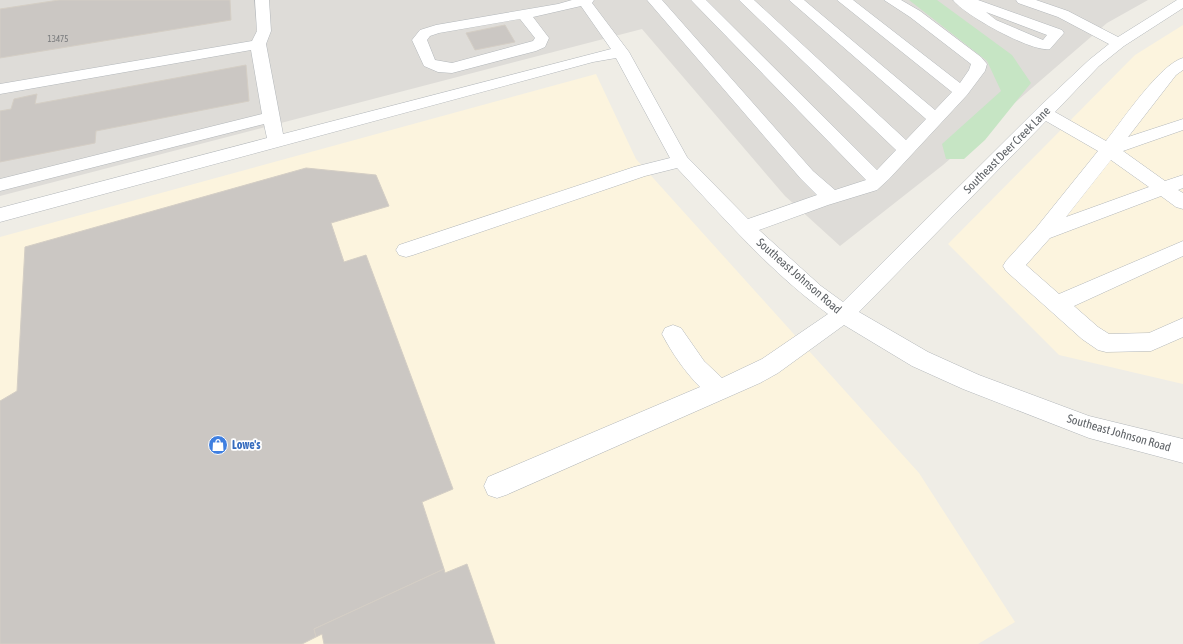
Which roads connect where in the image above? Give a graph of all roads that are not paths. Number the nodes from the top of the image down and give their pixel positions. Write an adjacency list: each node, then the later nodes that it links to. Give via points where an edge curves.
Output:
1 (262, 0): 15 (street, via 264,31)
2 (585, 0): 13 (street, via 560,8); 16 (street, Southeast Johnson Road)
3 (654, 0): 32 (street, via 807,175)
4 (698, 0): 28 (street)
5 (746, 0): 25 (street)
6 (796, 0): 22 (street)
7 (847, 0): 19 (street)
8 (891, 0): 19 (street, via 915,14 976,60 979,64 977,71)
9 (960, 0): 10 (street, via 991,23 1045,46 1057,34)
10 (965, 0)
11 (1023, 0): 14 (street, via 1063,14)
12 (1183, 2): 14 (street, Southeast Deer Creek Lane, via 1170,17)
13 (524, 14): 13 (street, via 436,28 426,32 419,40 429,63 438,67 460,66 540,44 542,38)
14 (1119, 43): 20 (street, Southeast Deer Creek Lane, via 1094,63)
15 (258, 44): 18 (street); 21 (street)
16 (621, 52): 24 (street); 27 (street, Southeast Johnson Road)
17 (1183, 63): 26 (street, via 1170,72)
18 (0, 89)
19 (961, 92): 22 (street)
20 (1044, 112): 26 (street); 40 (street, Southeast Deer Creek Lane)
21 (272, 117): 24 (street); 30 (street)
22 (936, 119): 25 (street)
23 (1183, 124): 26 (street)
24 (276, 142): 34 (street)
25 (907, 150): 28 (street)
26 (1109, 150): 31 (street); 36 (street)
27 (681, 161): 35 (street, Southeast Johnson Road); 38 (street, via 640,171)
28 (877, 180): 32 (street, via 870,186)
29 (1183, 181): 31 (street)
30 (0, 185)
31 (1164, 189): 33 (street); 36 (street)
32 (831, 197): 35 (street)
33 (1183, 202)
34 (0, 215)
35 (745, 228): 40 (street, Southeast Johnson Road, via 799,279)
36 (1044, 233): 39 (street, via 1013,266)
37 (1183, 248): 39 (street)
38 (406, 250)
39 (1057, 304): 41 (street, via 1090,333 1106,343 1151,342)
40 (844, 314): 43 (street, Southeast Deer Creek Lane, via 770,366); 44 (street, Southeast Johnson Road, via 920,359 997,393 1089,427)
41 (1183, 327)
42 (673, 334): 43 (street, via 696,368)
43 (718, 390): 45 (street, Southeast Deer Creek Lane)
44 (1183, 451)
45 (498, 486)

